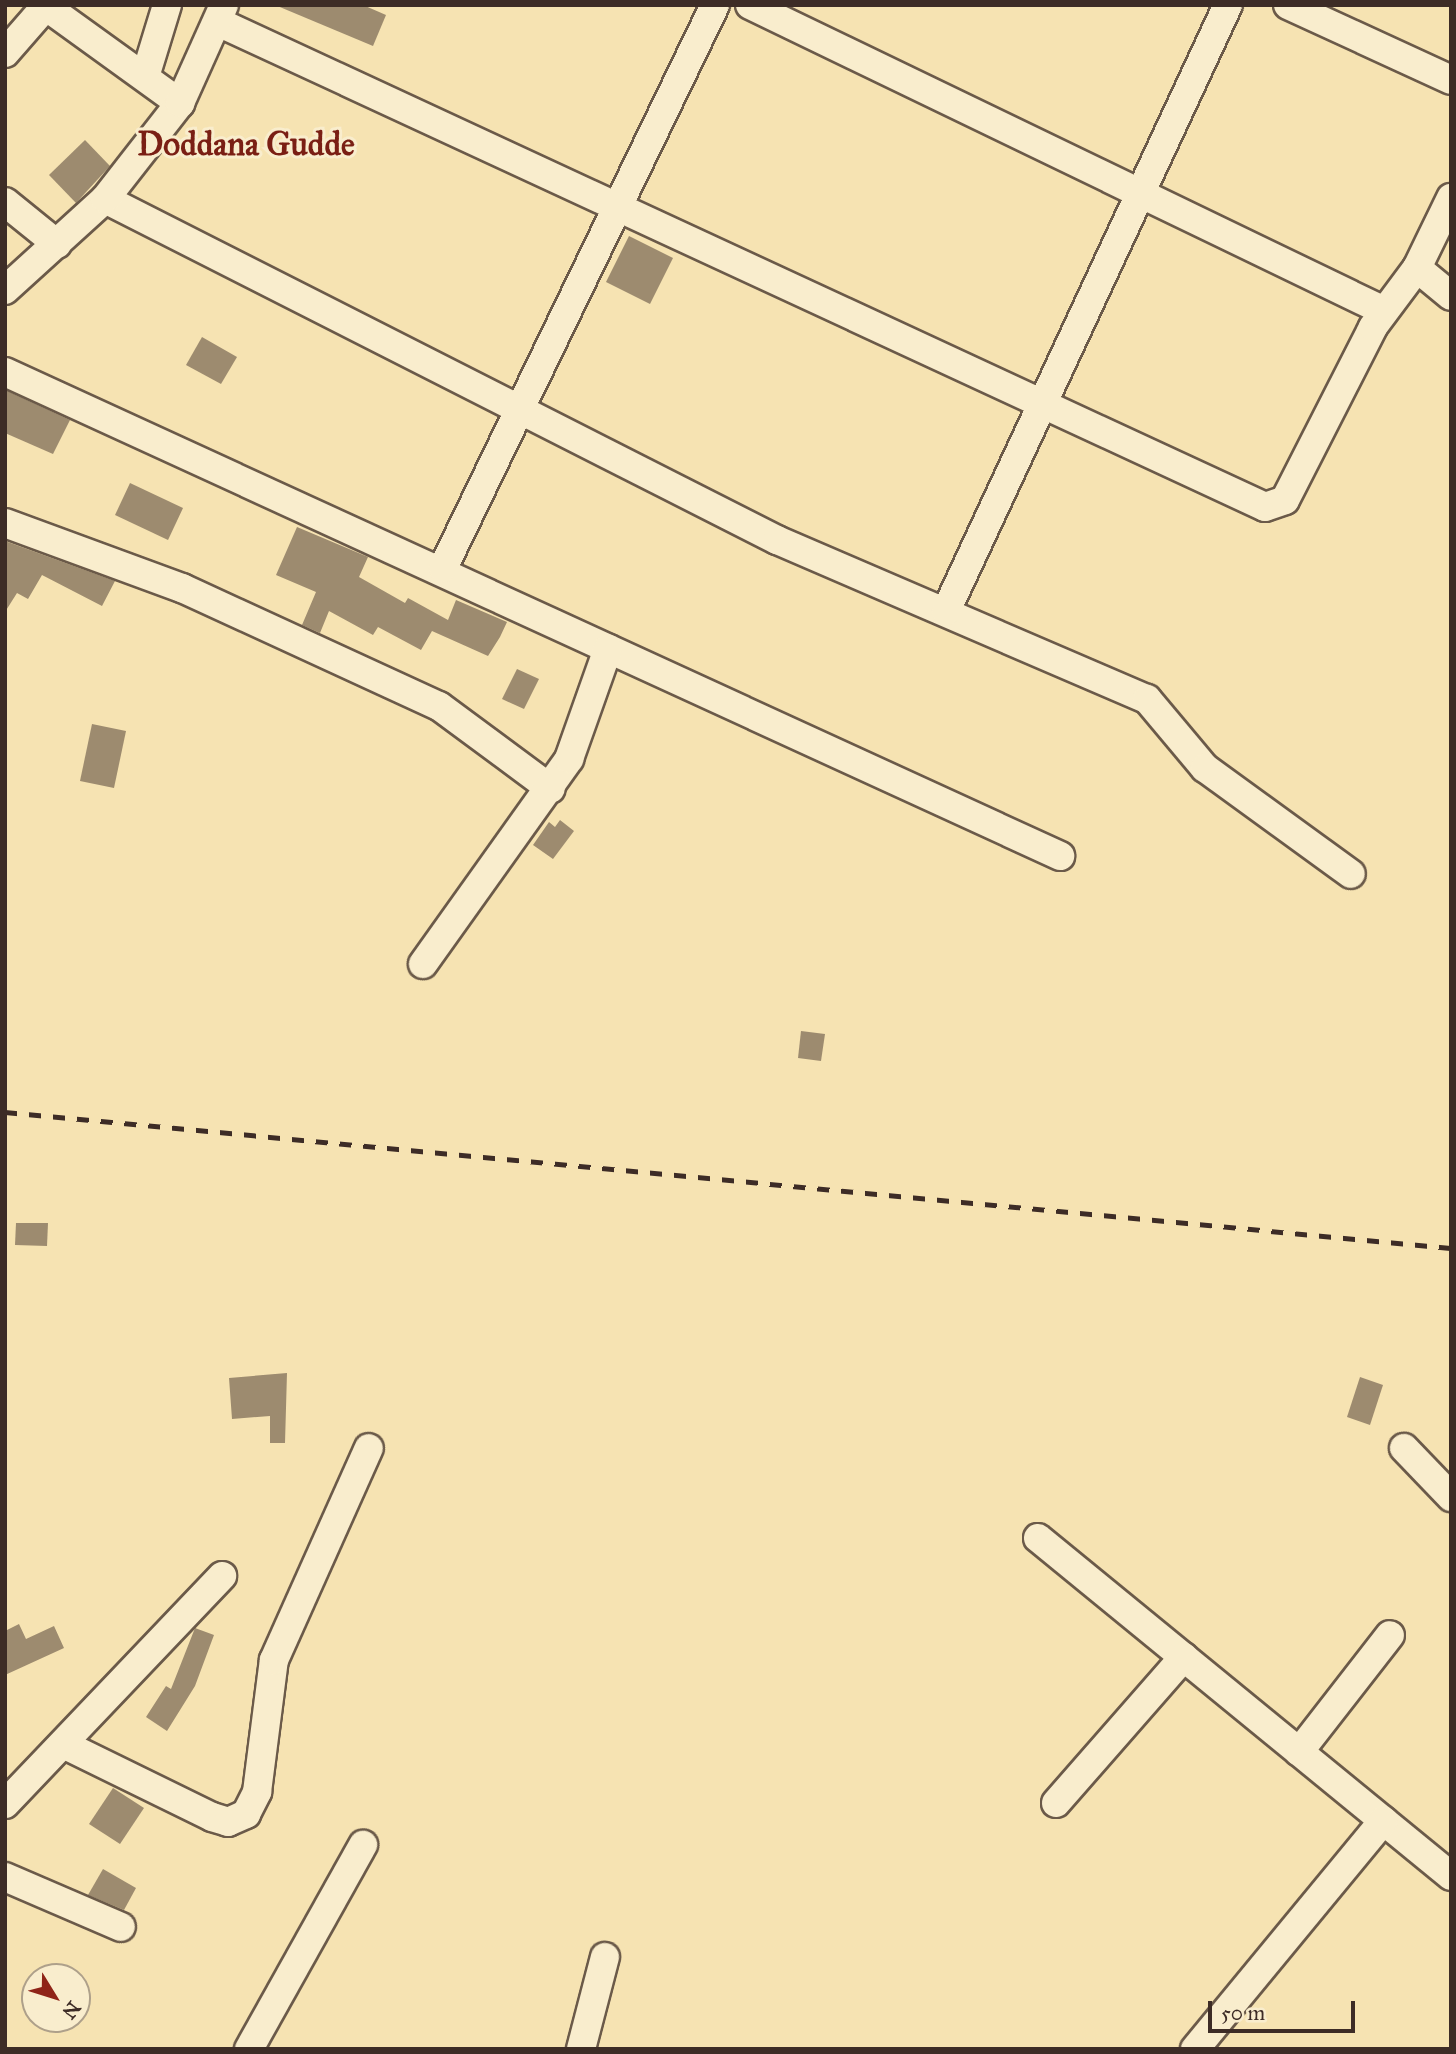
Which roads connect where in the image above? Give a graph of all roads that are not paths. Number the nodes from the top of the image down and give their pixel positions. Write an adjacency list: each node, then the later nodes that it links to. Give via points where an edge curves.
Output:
1 (167, 5): 9 (street)
2 (715, 5): 16 (street)
3 (750, 5): 12 (street)
4 (1228, 5): 12 (street)
5 (1288, 5): 10 (street)
6 (45, 6): 8 (street); 9 (street)
7 (221, 14): 11 (street); 16 (street)
8 (5, 53)
9 (145, 77): 11 (street)
10 (1451, 80)
11 (180, 103): 14 (street)
12 (1142, 192): 21 (street); 23 (street)
13 (1451, 198): 18 (street)
14 (105, 200): 17 (street); 24 (street)
15 (5, 202): 17 (street)
16 (620, 206): 23 (street); 24 (street)
17 (57, 244): 19 (street)
18 (1417, 268): 20 (street); 21 (street)
19 (5, 290)
20 (1451, 296)
21 (1384, 311): 23 (street, via 1285,500 1275,507)
22 (5, 372): 26 (street)
23 (1037, 407): 27 (street)
24 (520, 413): 26 (street); 27 (street, via 777,540)
25 (5, 523): 29 (street, via 182,588 439,706)
26 (443, 568): 28 (street)
27 (946, 611): 31 (street, via 1147,699 1205,768)
28 (608, 649): 29 (street, via 569,759); 30 (street)
29 (551, 789): 32 (street)
30 (1060, 856)
31 (1351, 874)
32 (424, 964)
33 (369, 1448): 40 (street, via 274,1660 257,1792 246,1814 228,1822 212,1817)
34 (1404, 1448): 35 (street)
35 (1451, 1497)
36 (1038, 1538): 39 (street)
37 (222, 1576): 40 (street)
38 (1390, 1635): 41 (street)
39 (1184, 1657): 41 (street); 43 (street)
40 (63, 1744): 42 (street)
41 (1299, 1752): 44 (street)
42 (9, 1790)
43 (1056, 1803)
44 (1383, 1821): 46 (street); 52 (street)
45 (363, 1845): 50 (street)
46 (1451, 1876)
47 (5, 1877): 48 (street)
48 (121, 1927)
49 (605, 1956): 51 (street)
50 (249, 2049)
51 (581, 2049)
52 (1195, 2049)

